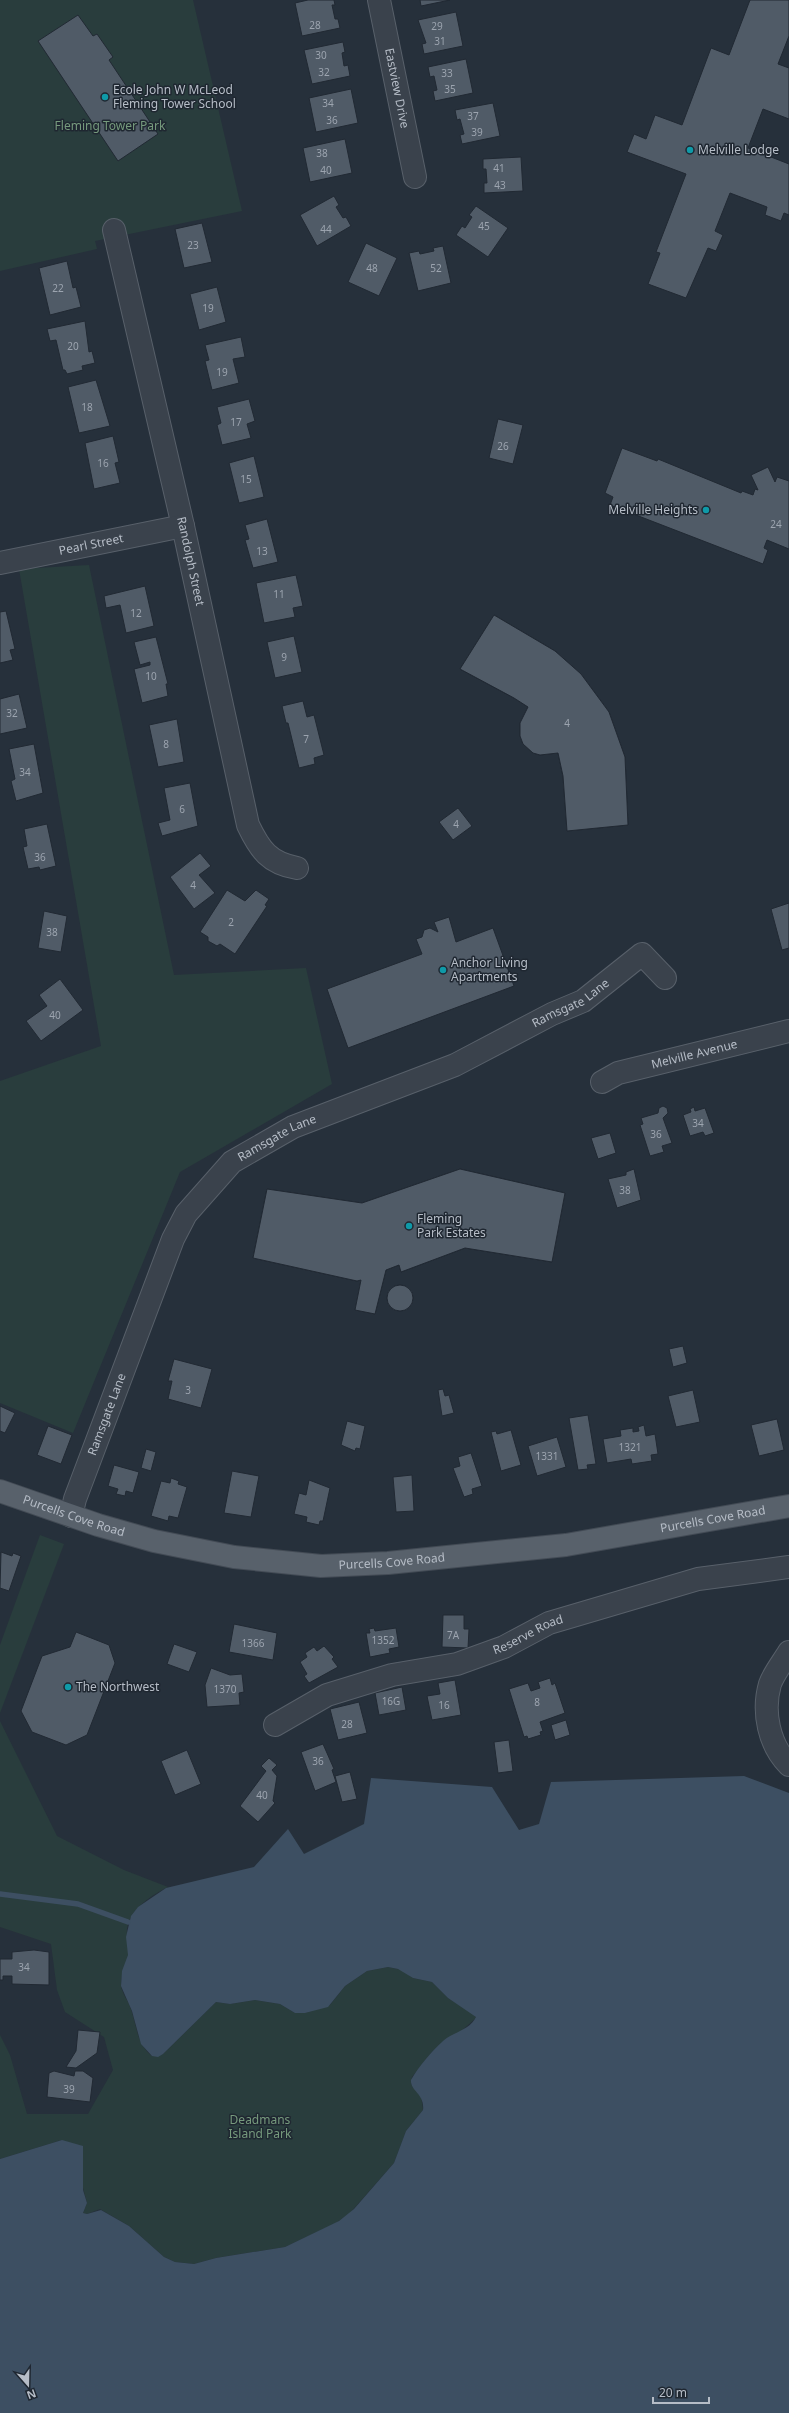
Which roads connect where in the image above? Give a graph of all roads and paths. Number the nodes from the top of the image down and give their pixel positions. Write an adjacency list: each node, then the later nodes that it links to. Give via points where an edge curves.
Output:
1 (379, 0): 2 (street, Eastview Drive)
2 (415, 177)
3 (114, 230): 4 (street, Randolph Street)
4 (183, 526): 5 (street, Pearl Street); 6 (street, Randolph Street, via 248,825 260,848 269,858 281,865)
5 (0, 563)
6 (297, 868)
7 (665, 978): 12 (street, Ramsgate Lane, via 642,954 583,1001 552,1014 455,1065 293,1127 232,1162 186,1214 173,1239 75,1499)
8 (789, 1031): 9 (street, Melville Avenue, via 618,1073)
9 (602, 1082)
10 (0, 1491): 12 (main road, Purcells Cove Road)
11 (789, 1506): 12 (main road, Purcells Cove Road, via 566,1545 388,1563 321,1566 227,1556 154,1541)
12 (71, 1516)
13 (789, 1567): 15 (street, Reserve Road, via 698,1579 549,1623 504,1647 456,1664 392,1675 327,1695)
14 (789, 1652): 16 (street, via 770,1685 766,1716 771,1736)
15 (275, 1725)
16 (789, 1765)

